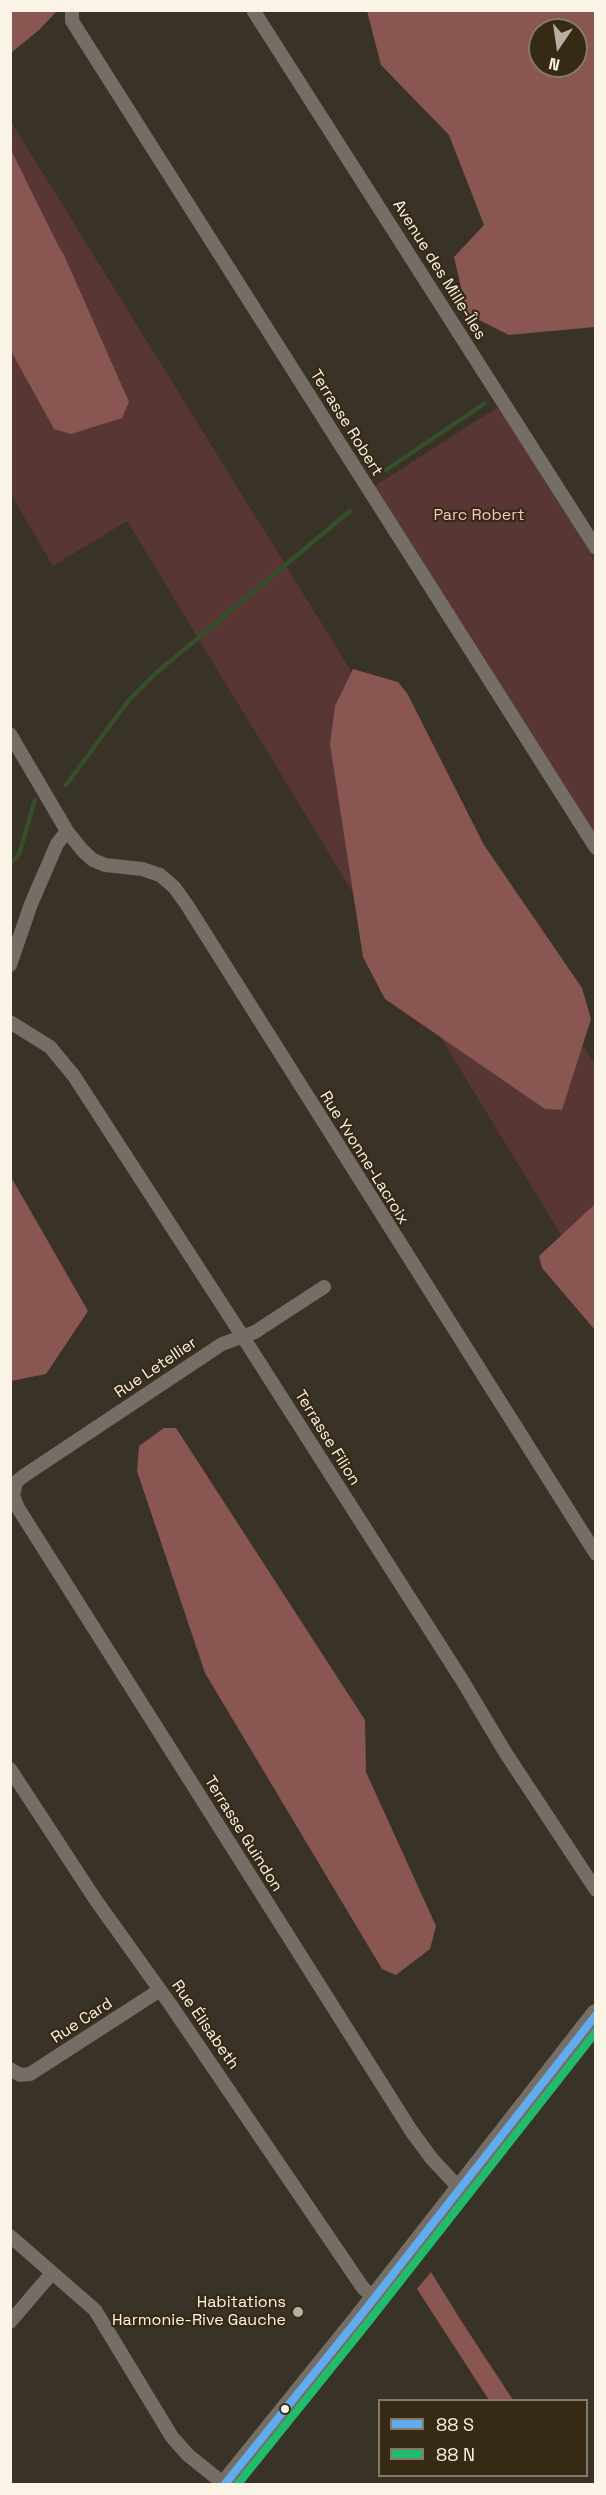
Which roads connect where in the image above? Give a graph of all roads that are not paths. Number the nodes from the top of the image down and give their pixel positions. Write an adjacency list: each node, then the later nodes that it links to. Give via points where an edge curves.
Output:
1 (253, 10): 3 (street, Avenue des Mille-Îles)
2 (71, 13): 6 (street, Terrasse Robert)
3 (596, 548)
4 (10, 734): 5 (street)
5 (67, 831): 7 (street, via 57,844 31,904); 12 (street, Rue Yvonne-Lacroix, via 99,863 154,872 178,893)
6 (596, 848)
7 (10, 965)
8 (10, 1022): 10 (street, Terrasse Filion, via 50,1047 69,1070)
9 (324, 1287): 10 (street, Rue Letellier)
10 (243, 1337): 11 (street, Rue Letellier, via 227,1341 20,1478); 14 (street, Terrasse Filion)
11 (14, 1488): 18 (street, Terrasse Guindon, via 18,1508 412,2132)
12 (596, 1554)
13 (10, 1769): 15 (street, Rue Élisabeth, via 95,1899)
14 (596, 1890)
15 (160, 1989): 17 (street, Rue Card, via 38,2069 26,2075); 21 (street, Rue Élisabeth, via 363,2288)
16 (596, 2014): 18 (main road)
17 (15, 2072)
18 (460, 2189): 21 (main road)
19 (10, 2236): 20 (street)
20 (52, 2273): 22 (street); 23 (street, via 95,2310 177,2444)
21 (374, 2298): 23 (main road)
22 (10, 2322)
23 (225, 2484)

